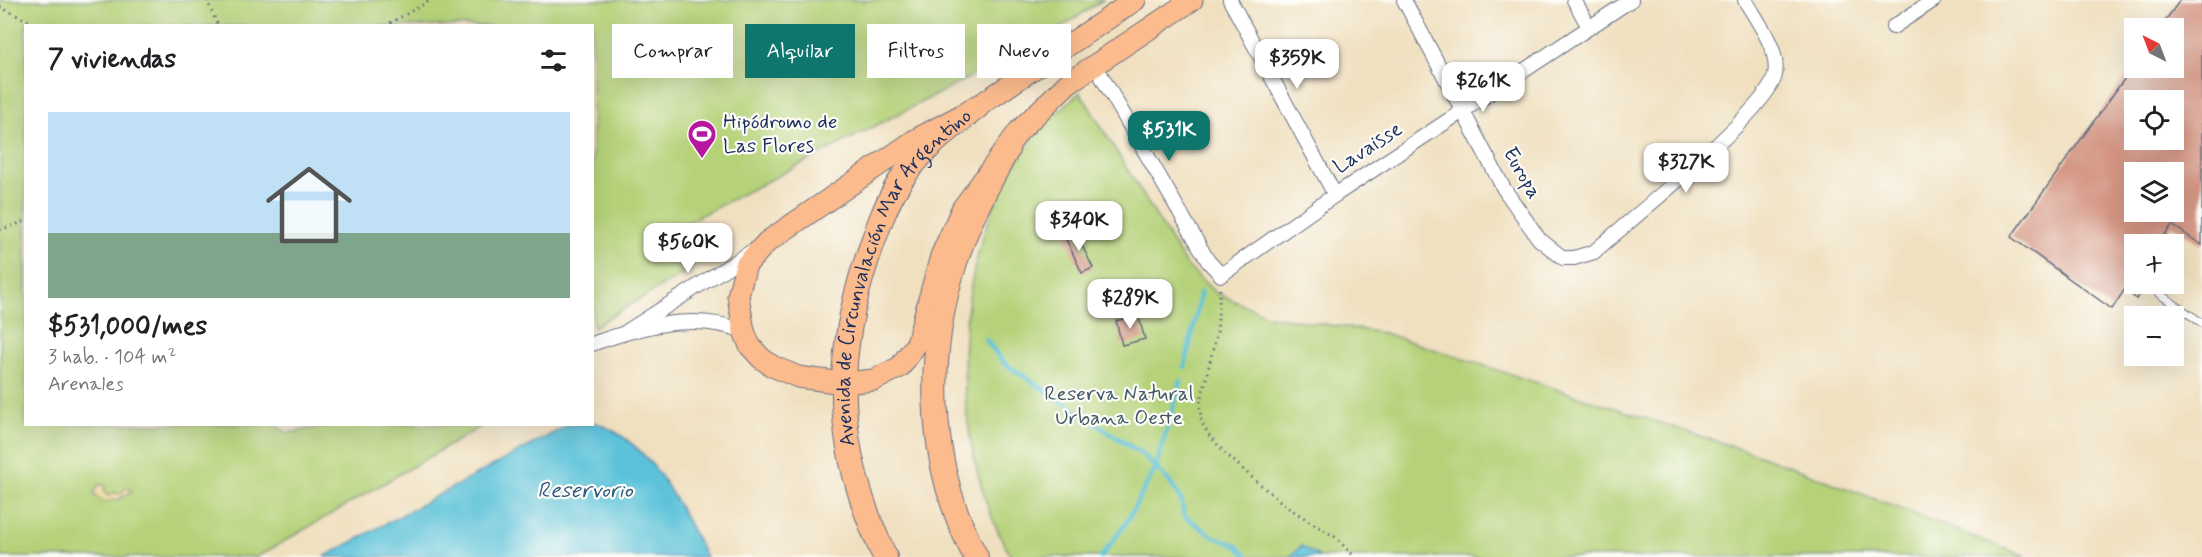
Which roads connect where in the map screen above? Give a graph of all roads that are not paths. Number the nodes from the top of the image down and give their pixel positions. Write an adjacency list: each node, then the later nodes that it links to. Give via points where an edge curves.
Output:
1 (1135, 0): 12 (main road)
2 (1192, 0): 11 (main road)
3 (1230, 0): 15 (street)
4 (1404, 0): 13 (street, Europa)
5 (1574, 0): 9 (street)
6 (1631, 0): 9 (street, Lavaisse)
7 (1745, 0): 13 (street, Europa, via 1772,48 1776,72 1773,85 1667,189 1594,252 1563,258 1539,239 1504,189)
8 (1934, 0): 10 (street)
9 (1588, 27): 13 (street, Lavaisse)
10 (1893, 27)
11 (1095, 65): 14 (main road, via 1040,108); 15 (street, Lavaisse, via 1208,261 1221,275)
12 (976, 107): 16 (main road, via 915,140); 22 (highway, Avenida de Circunvalación Mar Argentino, via 926,149 889,201 860,280)
13 (1464, 111): 15 (street, Lavaisse)
14 (1006, 150): 22 (main road, via 965,204 951,232 912,355 887,375); 24 (highway, via 960,246 935,360 935,397 948,486)
15 (1335, 195)
16 (766, 242): 19 (main road, via 746,265 740,282 739,315); 20 (street)
17 (2159, 294): 18 (lane)
18 (2202, 323)
19 (744, 331): 20 (street, via 700,320); 22 (main road, via 750,346 777,369 813,381)
20 (626, 332): 21 (street)
21 (594, 343)
22 (843, 384): 23 (highway, Avenida de Circunvalación Mar Argentino, via 843,418 853,471)
23 (885, 557)
24 (976, 557)

